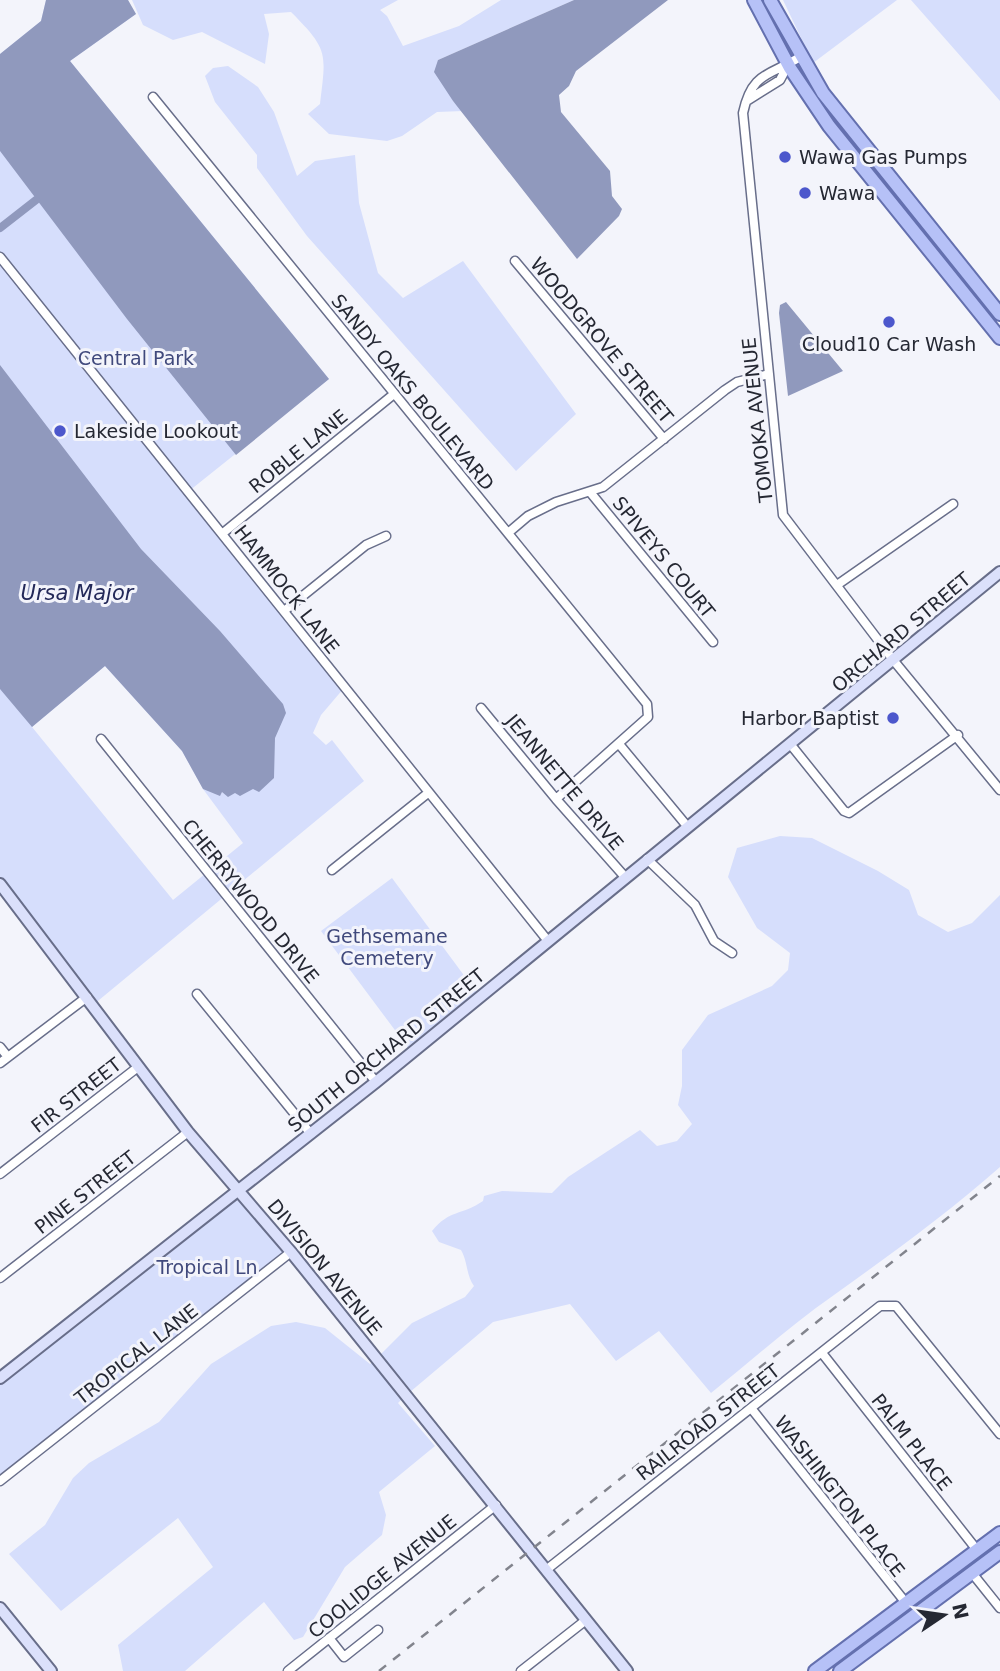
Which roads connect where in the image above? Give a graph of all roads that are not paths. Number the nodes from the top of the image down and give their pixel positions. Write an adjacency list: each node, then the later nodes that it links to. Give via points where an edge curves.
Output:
1 (754, 0): 4 (main road)
2 (770, 0): 3 (main road)
3 (800, 57): 4 (street, TOMOKA AVENUE); 8 (main road, via 843,119)
4 (788, 65): 9 (main road, via 829,126); 12 (street, TOMOKA AVENUE, via 773,68 752,85 743,113)
5 (153, 97): 13 (street, SANDY OAKS BOULEVARD)
6 (0, 257): 17 (street, HAMMOCK LANE)
7 (515, 261): 14 (street, WOODGROVE STREET)
8 (978, 286): 9 (street); 10 (main road)
9 (967, 296): 11 (main road)
10 (1000, 314)
11 (1000, 338)
12 (768, 374): 14 (street, via 737,382); 21 (street, TOMOKA AVENUE, via 783,515)
13 (394, 394): 17 (street, ROBLE LANE); 18 (street, SANDY OAKS BOULEVARD)
14 (664, 439): 15 (street, via 603,487)
15 (590, 492): 18 (street, via 556,502); 23 (street, SPIVEYS COURT)
16 (953, 504): 21 (street)
17 (223, 533): 22 (street, HAMMOCK LANE)
18 (508, 533): 28 (street, SANDY OAKS BOULEVARD, via 648,707 648,717)
19 (386, 536): 22 (street, via 366,545)
20 (1000, 572): 24 (street, ORCHARD STREET)
21 (837, 585): 24 (street, TOMOKA AVENUE)
22 (284, 611): 31 (street, HAMMOCK LANE)
23 (713, 642)
24 (894, 661): 26 (street, TOMOKA AVENUE); 29 (street, ORCHARD STREET)
25 (481, 708): 32 (street, JEANNETTE DRIVE)
26 (957, 735): 29 (street, via 849,813); 30 (street, TOMOKA AVENUE)
27 (101, 739): 46 (street, CHERRYWOOD DRIVE)
28 (619, 744): 32 (street); 33 (street)
29 (791, 745): 33 (street, SOUTH ORCHARD STREET)
30 (1000, 790)
31 (428, 793): 35 (street); 38 (street, HAMMOCK LANE)
32 (556, 800): 36 (street, JEANNETTE DRIVE)
33 (687, 826): 34 (street, SOUTH ORCHARD STREET)
34 (647, 859): 36 (street, SOUTH ORCHARD STREET); 39 (street, via 695,905 714,941)
35 (332, 870)
36 (625, 877): 38 (street, SOUTH ORCHARD STREET)
37 (0, 884): 41 (street, DIVISION AVENUE)
38 (548, 941): 46 (street, SOUTH ORCHARD STREET)
39 (732, 953)
40 (198, 994): 48 (street)
41 (87, 997): 43 (street); 45 (street, DIVISION AVENUE)
42 (0, 1047): 43 (street)
43 (8, 1057): 44 (street)
44 (0, 1063)
45 (138, 1067): 47 (street, DIVISION AVENUE); 49 (street, FIR STREET)
46 (376, 1082): 48 (street, SOUTH ORCHARD STREET)
47 (188, 1132): 50 (street, DIVISION AVENUE); 52 (street, PINE STREET)
48 (311, 1134): 50 (street, SOUTH ORCHARD STREET)
49 (0, 1174)
50 (239, 1190): 51 (street, DIVISION AVENUE); 54 (street, SOUTH ORCHARD STREET)
51 (291, 1252): 57 (street, TROPICAL LANE); 58 (street, DIVISION AVENUE)
52 (0, 1278)
53 (822, 1353): 55 (street, RAILROAD STREET); 56 (street, RAILROAD STREET, via 880,1306 896,1306); 60 (street, PALM PLACE)
54 (0, 1378)
55 (751, 1408): 62 (street, RAILROAD STREET); 64 (street, WASHINGTON PLACE)
56 (1000, 1434)
57 (0, 1481)
58 (496, 1505): 62 (street, DIVISION AVENUE); 70 (street, COOLIDGE AVENUE)
59 (1000, 1533): 60 (main road)
60 (977, 1550): 64 (main road)
61 (1000, 1552): 63 (main road)
62 (546, 1570): 67 (street, DIVISION AVENUE)
63 (972, 1573): 66 (street); 68 (main road)
64 (906, 1603): 68 (main road); 75 (main road)
65 (0, 1608): 71 (street)
66 (1000, 1608)
67 (586, 1620): 73 (street); 74 (street, DIVISION AVENUE)
68 (898, 1628): 76 (main road)
69 (378, 1630): 70 (street, via 344,1657)
70 (329, 1639): 72 (street, COOLIDGE AVENUE)
71 (51, 1671)
72 (288, 1671)
73 (522, 1671)
74 (627, 1671)
75 (815, 1671)
76 (840, 1671)

